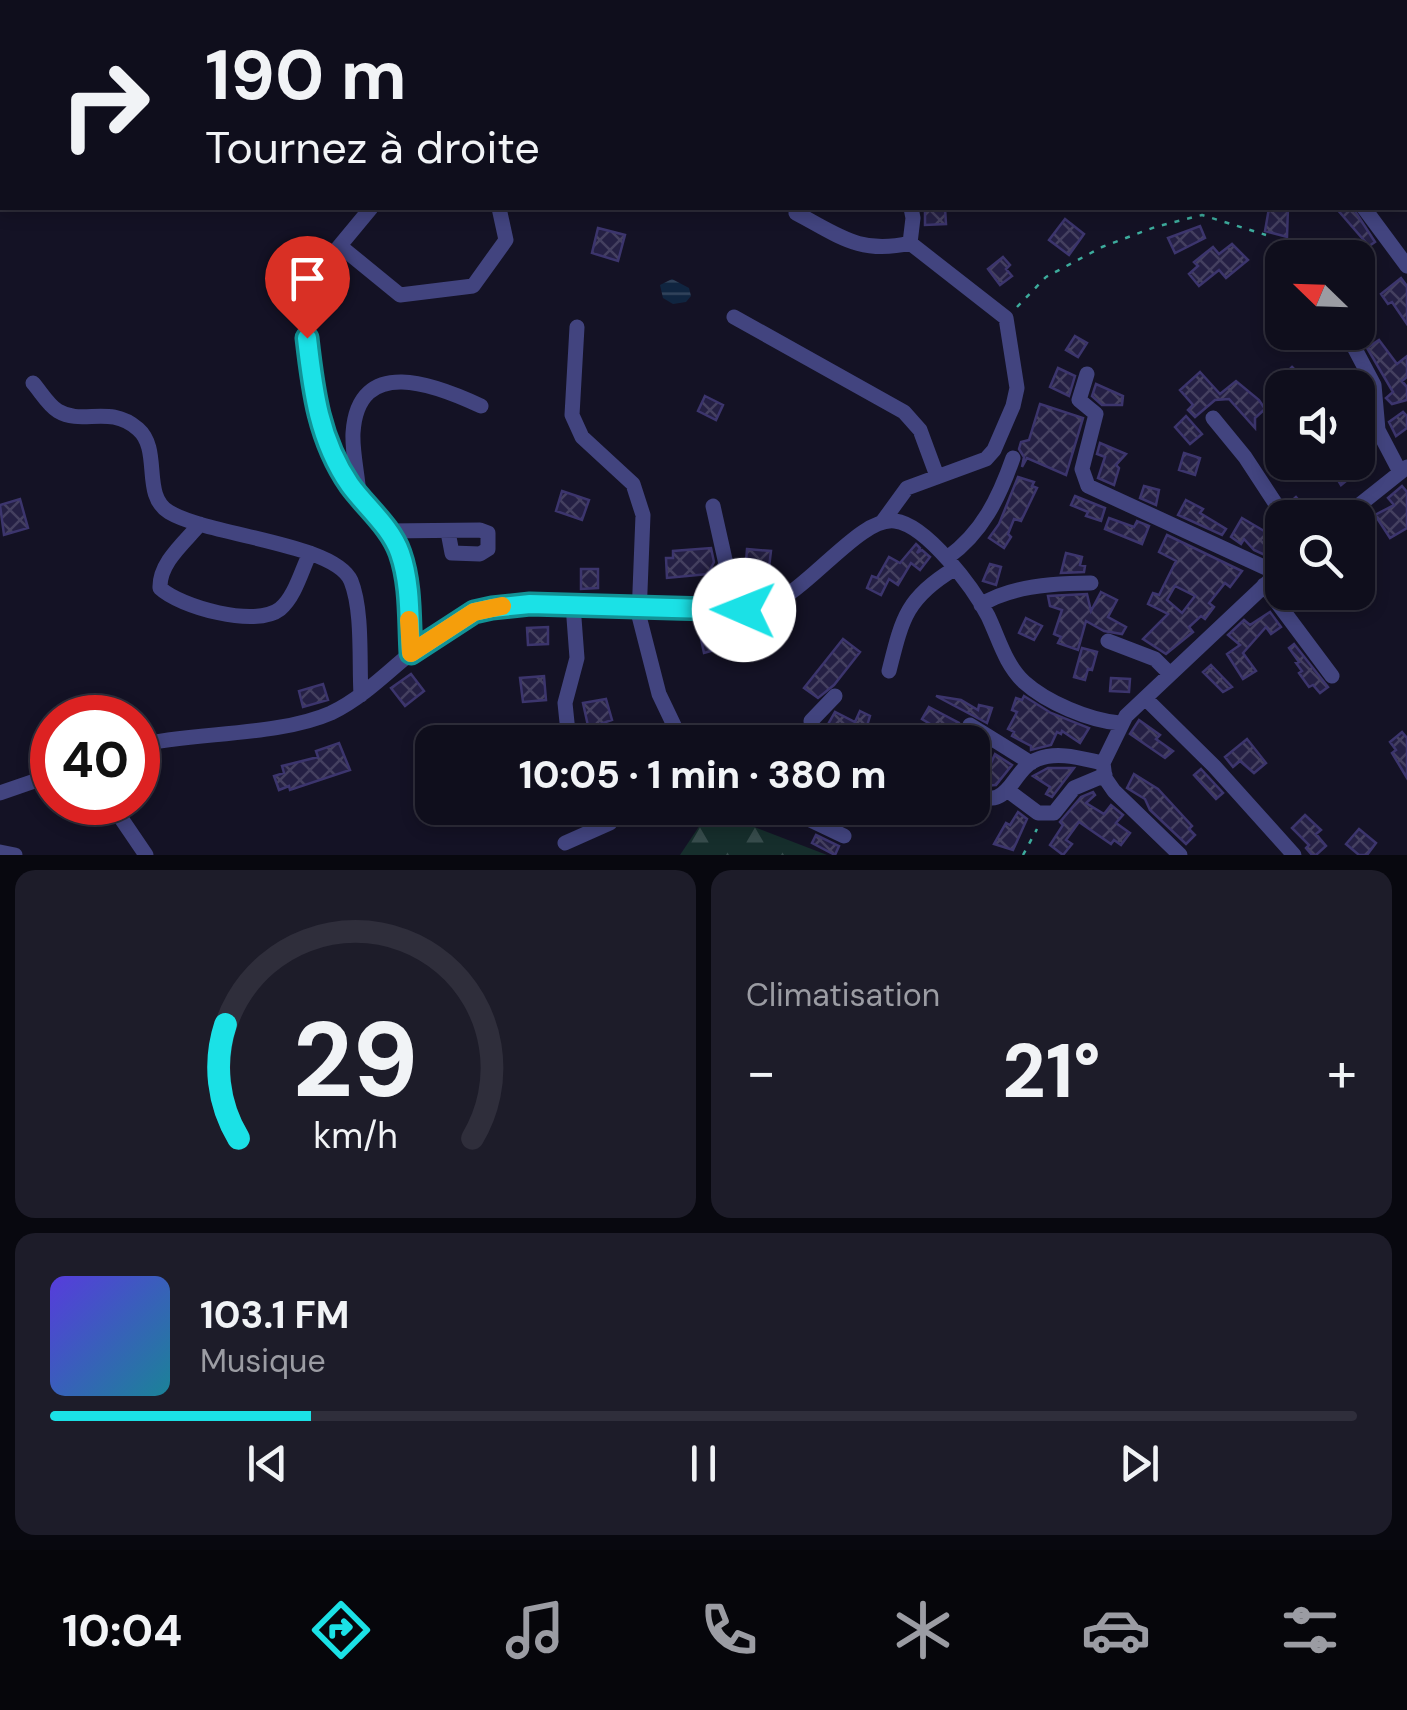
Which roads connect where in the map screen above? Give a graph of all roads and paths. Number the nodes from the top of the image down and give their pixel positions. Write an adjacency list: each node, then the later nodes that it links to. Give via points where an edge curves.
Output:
1 (369, 210): 8 (street)
2 (499, 210): 8 (street, via 506,240 473,286 400,296)
3 (912, 210): 7 (street)
4 (1365, 210): 9 (street)
5 (796, 213): 7 (street, via 852,243)
6 (1266, 235): 11 (path, via 1202,215 1155,228 1102,246 1046,277)
7 (910, 243): 11 (street)
8 (340, 246): 21 (street, via 313,278 305,316 316,409 337,464)
9 (1407, 266)
10 (734, 318): 20 (street, via 904,412 920,430)
11 (1006, 318): 20 (street, via 1017,388 1005,428 986,459)
12 (577, 327): 36 (street, via 572,415 582,437 633,484 643,515)
13 (1356, 350): 19 (street, via 1374,385 1378,430)
14 (1088, 374): 31 (street, via 1079,400 1096,414 1082,469 1088,486)
15 (33, 382): 26 (street, via 65,414 108,413 138,429 147,442 158,502)
16 (481, 406): 21 (street, via 434,386 388,380 368,394 353,434)
17 (1213, 418): 22 (street)
18 (1013, 458): 30 (street, via 986,520)
19 (1403, 469): 23 (street)
20 (937, 476): 25 (street, via 907,488)
21 (359, 496): 27 (street)
22 (1272, 500)
23 (1365, 500)
24 (713, 506): 37 (street, via 726,564)
25 (883, 521): 30 (street, via 908,524); 37 (street, via 784,599 744,610)
26 (200, 524): 29 (street); 29 (street, via 166,564 160,588 221,613 253,616 283,608)
27 (387, 531): 28 (street); 40 (street, via 406,578)
28 (448, 532)
29 (310, 552): 44 (street, via 340,565 350,579)
30 (950, 564): 35 (street); 41 (street, via 907,608)
31 (1265, 572)
32 (1092, 583): 35 (street, via 1002,592)
33 (1265, 584): 42 (street)
34 (573, 605): 36 (street); 40 (street, via 474,612); 48 (street, via 577,658 564,703)
35 (981, 606): 47 (street, via 1025,682 1088,715)
36 (638, 607): 37 (street); 49 (street, via 659,694)
37 (700, 610)
38 (1294, 610): 43 (street)
39 (1108, 640): 42 (street, via 1154,659)
40 (411, 653): 44 (street)
41 (889, 671)
42 (1170, 674): 46 (street)
43 (1332, 676)
44 (361, 695): 52 (street, via 288,726)
45 (835, 696): 50 (street)
46 (1145, 698): 47 (street); 70 (street)
47 (1120, 723): 54 (street)
48 (567, 725)
49 (674, 725)
50 (812, 725)
51 (990, 738): 53 (street)
52 (160, 741)
53 (1030, 763): 54 (street, via 1053,755); 56 (street)
54 (1104, 769): 59 (street, via 1074,788 1054,813); 69 (street, via 1127,806)
55 (30, 783): 57 (street)
56 (1006, 790): 58 (street); 59 (street)
57 (0, 793)
58 (990, 798)
59 (1044, 814): 68 (path)
60 (126, 825): 67 (street)
61 (606, 825): 64 (street)
62 (821, 825): 63 (street)
63 (844, 836)
64 (565, 843)
65 (0, 852): 66 (street)
66 (15, 855)
67 (146, 855)
68 (1023, 855)
69 (1180, 855)
70 (1294, 855)

